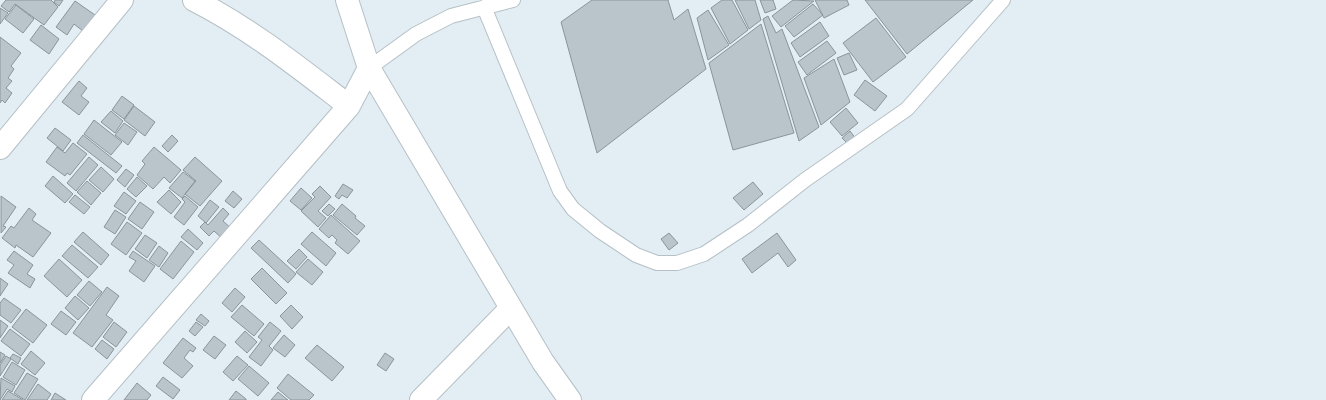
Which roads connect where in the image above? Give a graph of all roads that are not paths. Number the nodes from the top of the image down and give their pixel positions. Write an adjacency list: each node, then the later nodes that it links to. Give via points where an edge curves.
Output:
1 (122, 0): 9 (street)
2 (194, 0): 8 (street, via 270,45)
3 (347, 0): 7 (street)
4 (513, 0): 6 (lane)
5 (1003, 0): 6 (lane, via 907,109 805,180 748,225 704,254 677,263 657,262 636,255 600,231 569,203 560,191)
6 (484, 7): 7 (lane, via 450,16 416,34)
7 (369, 68): 8 (street); 10 (street)
8 (349, 106): 11 (street)
9 (0, 148)
10 (511, 308): 12 (street); 13 (street, via 543,362)
11 (93, 400)
12 (421, 400)
13 (570, 400)

